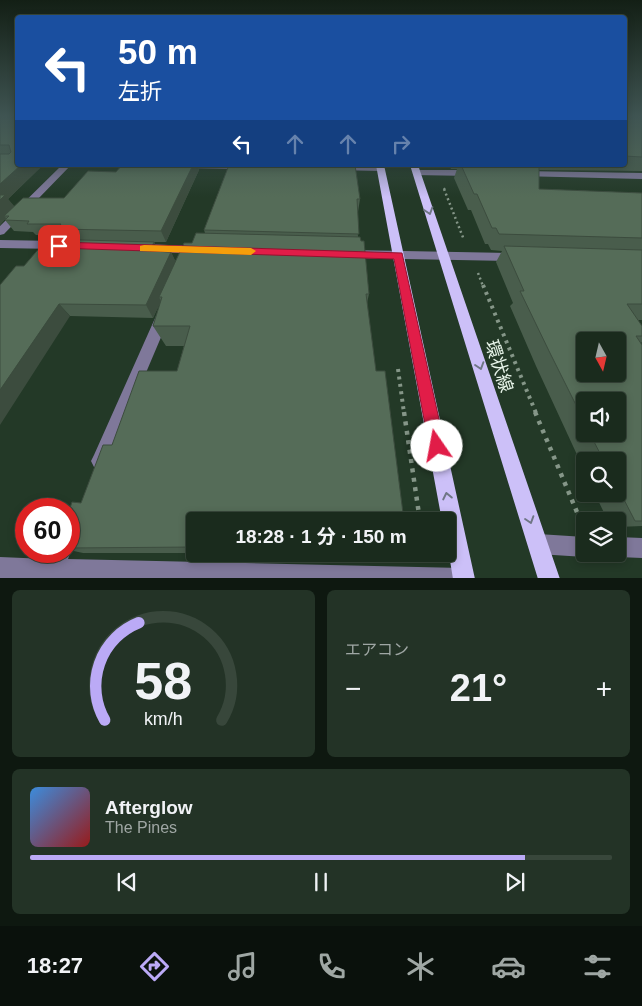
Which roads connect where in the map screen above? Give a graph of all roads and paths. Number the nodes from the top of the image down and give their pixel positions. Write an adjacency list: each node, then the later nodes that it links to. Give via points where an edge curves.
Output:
1 (65, 167): 9 (street)
2 (325, 167): 3 (street)
3 (380, 167): 18 (main road)
4 (416, 169): 5 (street); 17 (main road, 環状線, one-way to 17)
5 (486, 173)
6 (516, 174): 7 (street)
7 (642, 176)
8 (443, 187): 13 (path)
9 (0, 232)
10 (0, 244): 11 (street)
11 (72, 246)
12 (132, 248): 14 (street)
13 (467, 248)
14 (191, 250): 15 (street); 20 (street)
15 (211, 250)
16 (341, 254): 18 (street)
17 (443, 255): 18 (street); 19 (street); 28 (main road, 環状線, one-way to 28)
18 (398, 256): 34 (main road, one-way to 18)
19 (528, 257)
20 (184, 268)
21 (476, 268): 26 (path)
22 (168, 304): 24 (street)
23 (396, 359): 25 (path)
24 (92, 478)
25 (419, 512)
26 (576, 516)
27 (576, 539): 28 (street)
28 (538, 544): 35 (main road, 環状線)
29 (626, 547): 30 (street)
30 (642, 548)
31 (80, 561): 34 (street)
32 (36, 563): 33 (street)
33 (0, 568)
34 (463, 578)
35 (549, 578)

